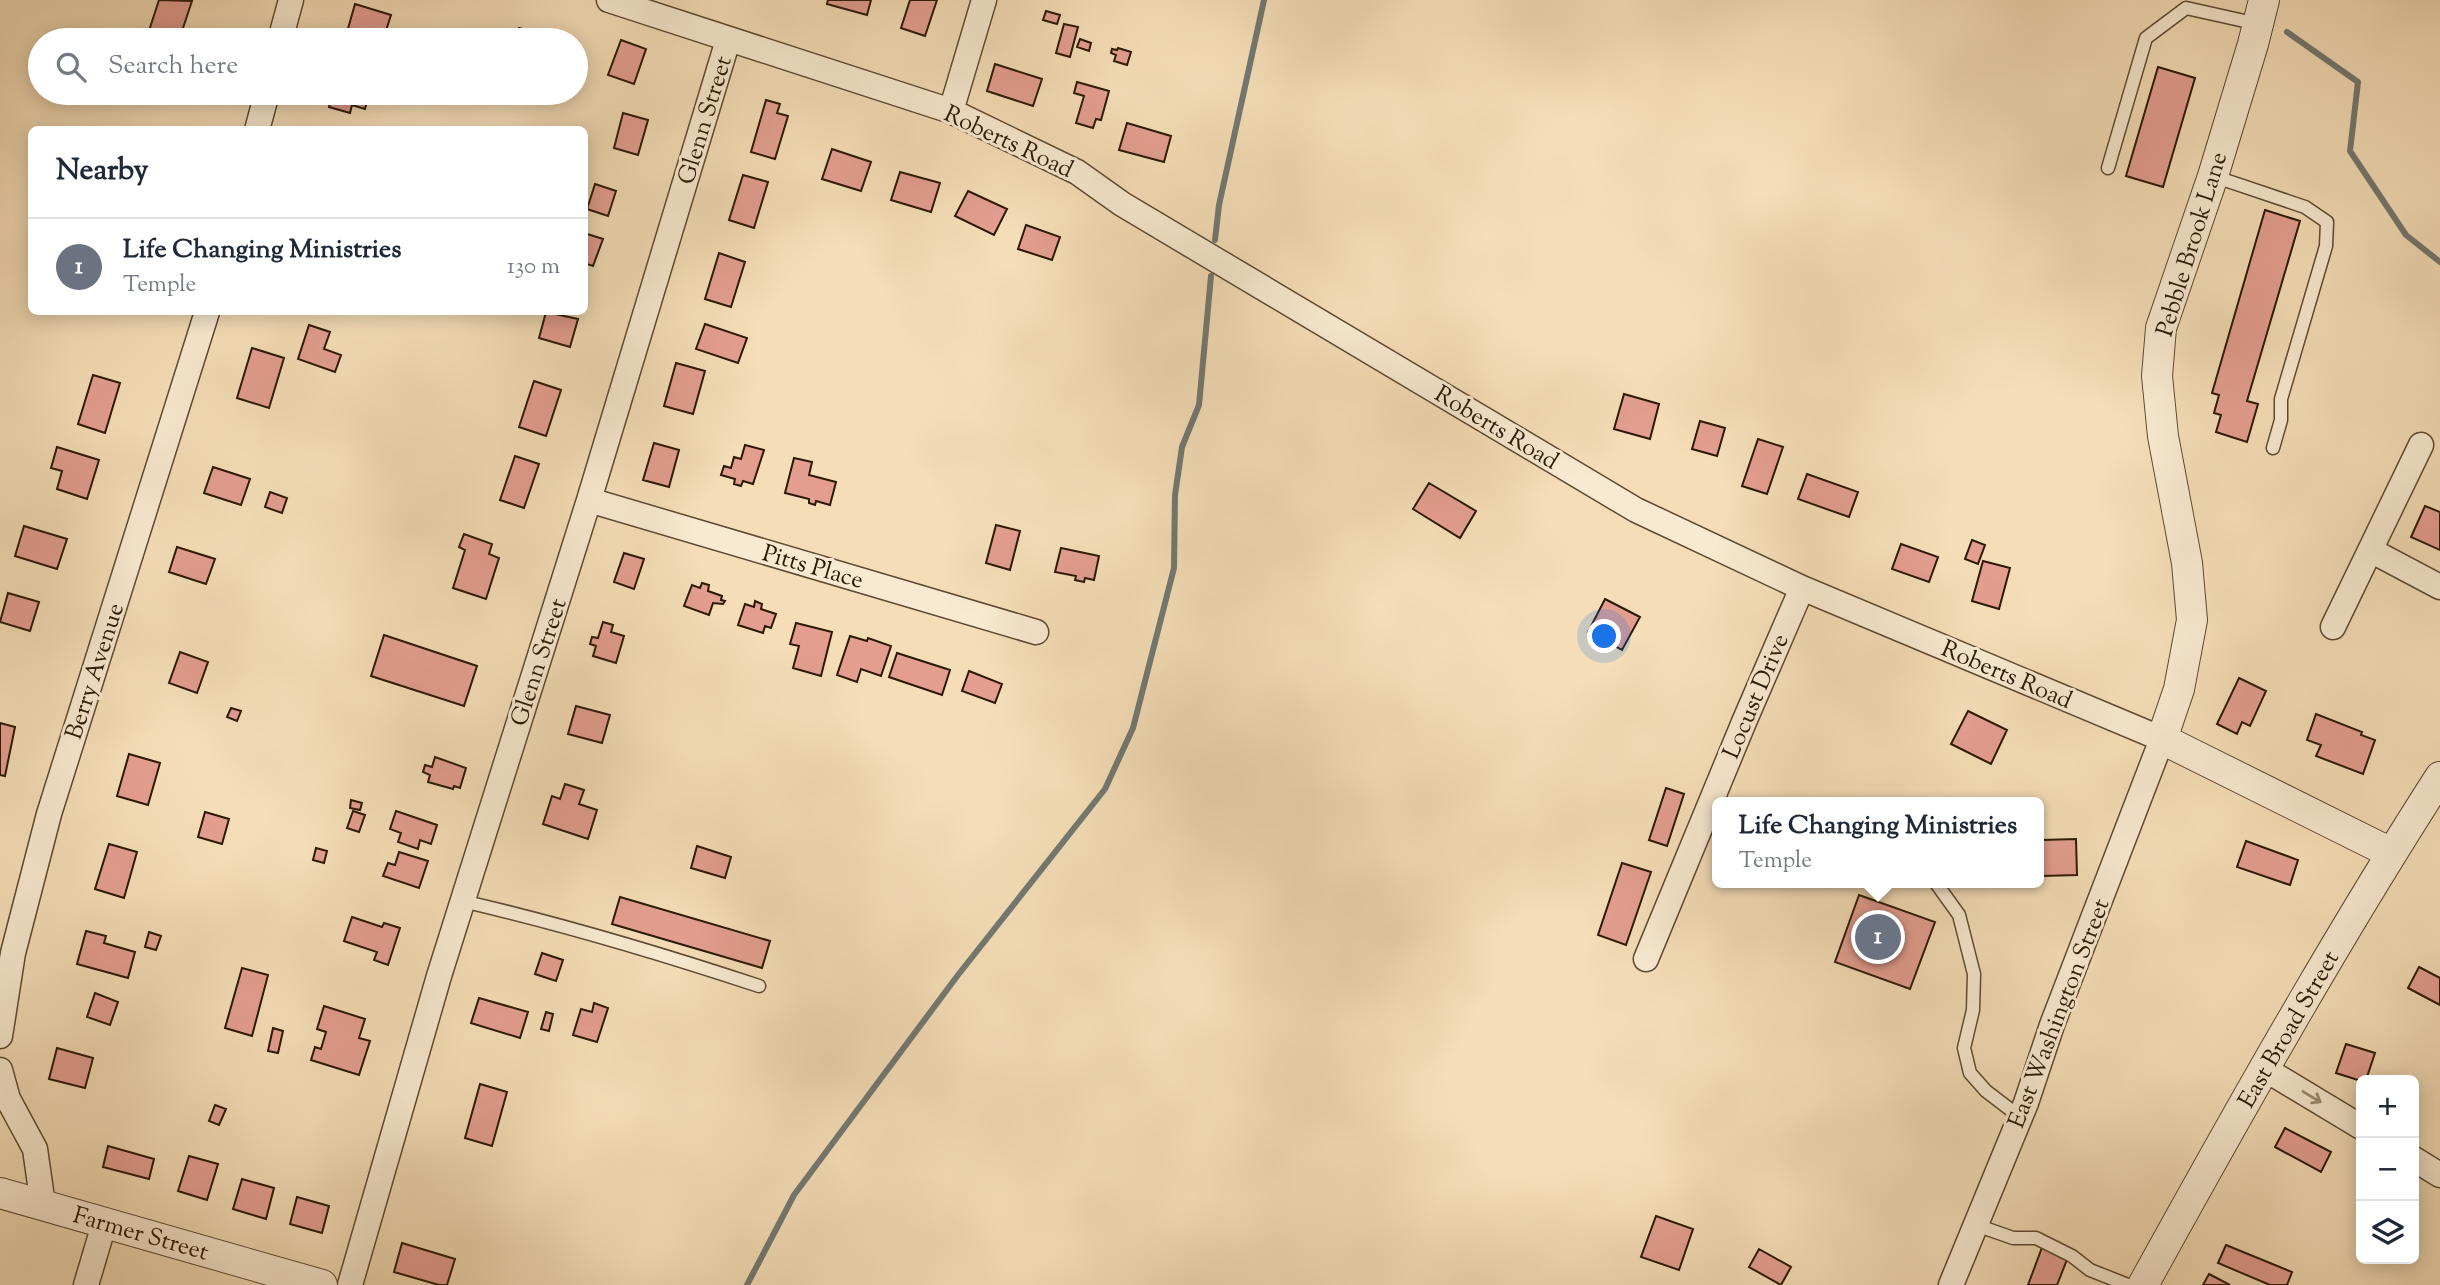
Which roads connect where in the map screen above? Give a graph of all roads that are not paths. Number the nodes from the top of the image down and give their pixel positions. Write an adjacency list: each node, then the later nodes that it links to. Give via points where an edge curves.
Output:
1 (291, 0): 5 (street)
2 (609, 0): 6 (street, Roberts Road)
3 (984, 0): 8 (street)
4 (2261, 12): 10 (lane, via 2186,8 2146,38); 11 (street, Pebble Brook Lane)
5 (284, 28)
6 (728, 40): 8 (street, Roberts Road); 15 (street, Glenn Street)
7 (264, 105): 9 (street)
8 (951, 111): 18 (street, Roberts Road, via 1077,172 1122,204 1636,510)
9 (258, 126)
10 (2108, 168)
11 (2213, 176): 14 (lane, via 2305,207 2326,222 2326,246 2281,399); 21 (street, Pebble Brook Lane, via 2166,309 2159,350 2163,436 2187,563 2192,620 2179,690)
12 (206, 315): 30 (street, Berry Avenue, via 49,814 13,953)
13 (2421, 445): 16 (street)
14 (2273, 447)
15 (589, 500): 20 (street, Pitts Place); 27 (street, Glenn Street)
16 (2372, 551): 17 (street); 19 (street)
17 (2440, 586)
18 (1802, 588): 21 (street, Roberts Road); 23 (street, Locust Drive)
19 (2333, 626)
20 (1036, 632)
21 (2162, 739): 25 (street, Roberts Road); 33 (street, East Washington Street)
22 (2440, 777): 25 (street, East Broad Street)
23 (1713, 797)
24 (1712, 800): 28 (street, Locust Drive)
25 (2391, 853): 31 (street, East Broad Street)
26 (1940, 888): 33 (lane, via 1959,915 1974,974 1973,1010 1964,1048 1970,1073)
27 (463, 901): 29 (lane); 43 (street, Glenn Street)
28 (1646, 960)
29 (759, 986)
30 (0, 1036)
31 (2263, 1068): 34 (street, one-way to 34); 46 (street, East Broad Street)
32 (0, 1070): 38 (street, via 8,1099 35,1149)
33 (2020, 1117): 40 (street, East Washington Street)
34 (2356, 1124)
35 (2419, 1162): 36 (street)
36 (2440, 1175)
37 (0, 1193): 38 (street, Farmer Street)
38 (43, 1205): 39 (street, Farmer Street)
39 (105, 1221): 41 (street); 42 (street, Farmer Street)
40 (1976, 1225): 44 (street, East Washington Street); 45 (lane, via 2013,1238 2036,1238 2072,1255 2090,1270)
41 (86, 1285)
42 (321, 1285)
43 (350, 1285)
44 (1951, 1285)
45 (2128, 1285)
46 (2143, 1285)

